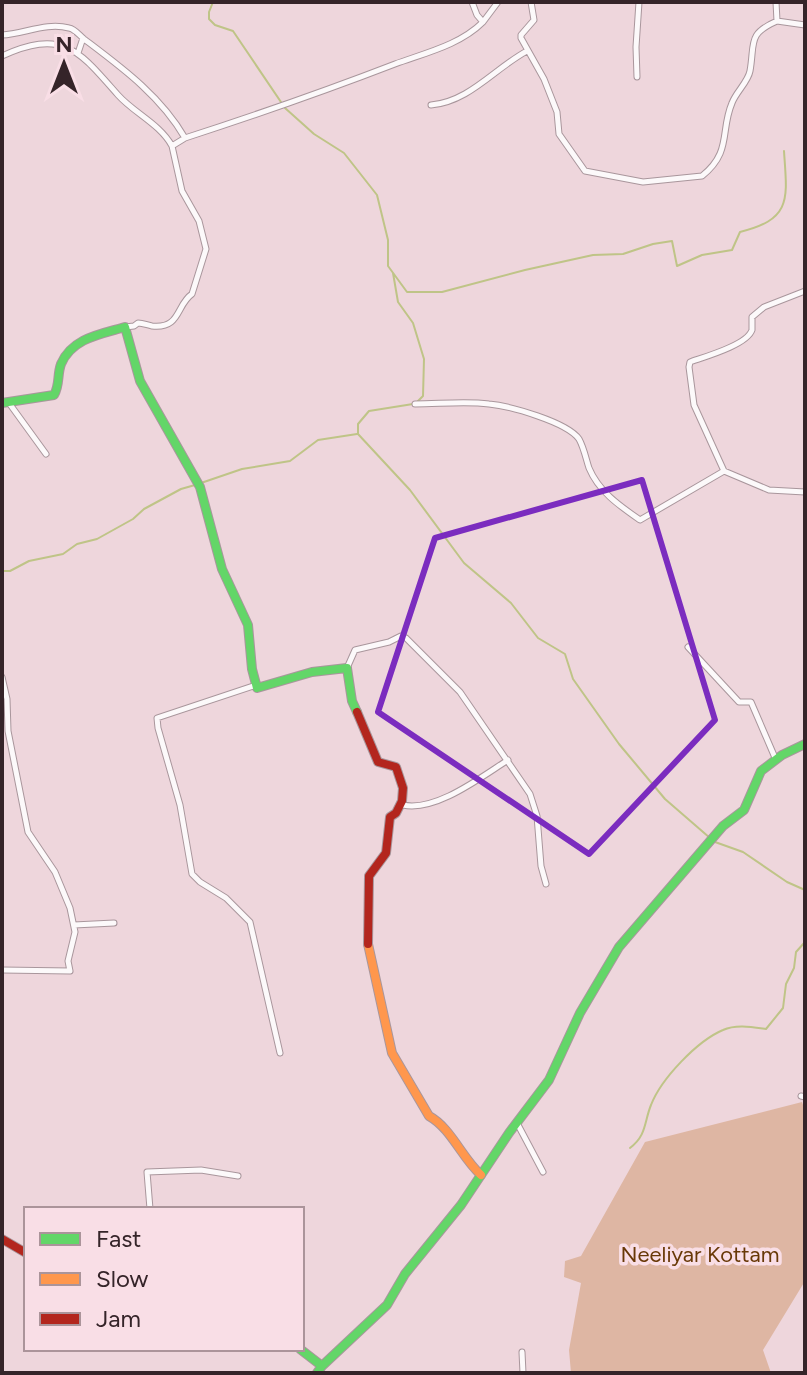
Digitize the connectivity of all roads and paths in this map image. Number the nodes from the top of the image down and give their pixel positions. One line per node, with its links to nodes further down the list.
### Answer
1 (472, 2): 7 (street)
2 (498, 2): 7 (street)
3 (531, 2): 11 (street)
4 (639, 2): 14 (street)
5 (776, 2): 6 (street)
6 (777, 21): 8 (street); 11 (street)
7 (483, 22): 16 (street)
8 (805, 25)
9 (2, 35): 10 (street)
10 (83, 38): 12 (street); 16 (street)
11 (527, 51): 15 (street)
12 (78, 53): 13 (street); 17 (street)
13 (2, 56)
14 (637, 77)
15 (431, 105)
16 (185, 138): 17 (street)
17 (172, 146): 19 (street)
18 (805, 291): 23 (street)
19 (125, 327): 20 (street); 28 (street)
20 (5, 403): 22 (street)
21 (415, 404): 23 (street)
22 (46, 454)
23 (724, 471): 24 (street)
24 (805, 492)
25 (688, 647): 31 (street)
26 (347, 668): 28 (street); 30 (street); 32 (street)
27 (2, 677): 35 (street)
28 (256, 685): 37 (street)
29 (805, 744): 31 (street)
30 (508, 760): 32 (street); 33 (street)
31 (776, 760): 38 (street)
32 (403, 805): 41 (street)
33 (546, 884)
34 (114, 923): 35 (street)
35 (74, 925): 36 (street)
36 (2, 970)
37 (280, 1053)
38 (517, 1123): 39 (street); 41 (street)
39 (543, 1172)
40 (238, 1176): 42 (street)
41 (478, 1179): 47 (street)
42 (150, 1207)
43 (2, 1239): 44 (street)
44 (24, 1252)
45 (302, 1351): 47 (street)
46 (522, 1352): 48 (street)
47 (320, 1369)
48 (523, 1373)

